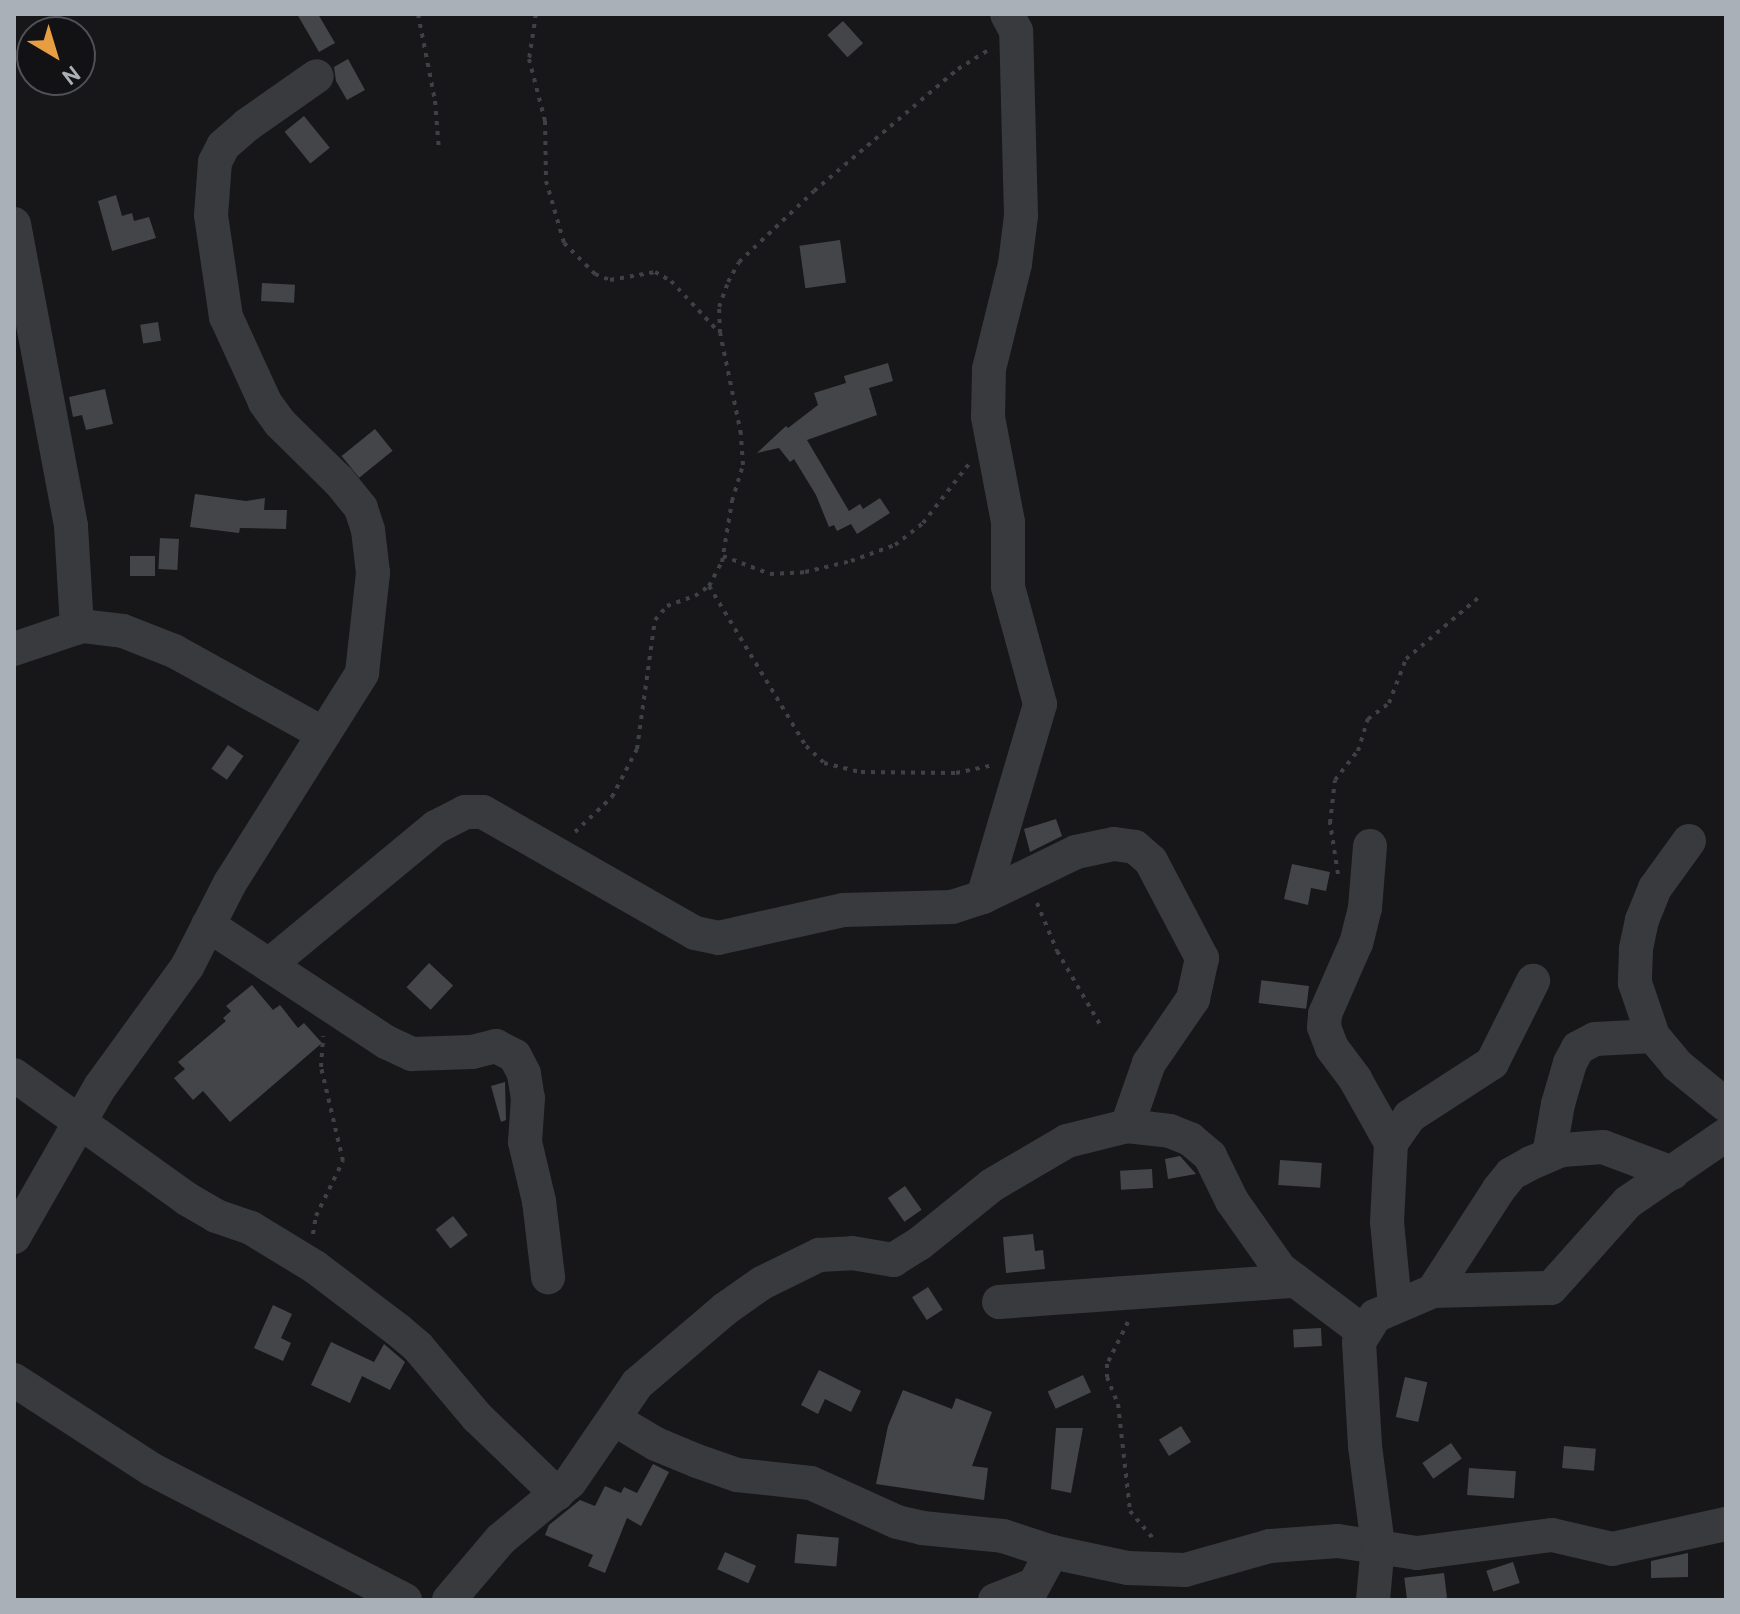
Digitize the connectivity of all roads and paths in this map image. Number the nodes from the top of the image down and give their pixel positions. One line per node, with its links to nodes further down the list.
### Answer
1 (418, 14): 5 (path)
2 (536, 14): 7 (path)
3 (1012, 23): 7 (path); 8 (street)
4 (317, 76): 14 (street)
5 (439, 151)
6 (14, 224): 12 (street)
7 (720, 333): 9 (path)
8 (990, 437): 9 (path); 15 (street)
9 (723, 556): 10 (path)
10 (709, 586): 15 (path); 18 (path)
11 (1478, 598): 20 (path)
12 (77, 628): 13 (street); 14 (street)
13 (14, 649)
14 (324, 734): 22 (street)
15 (1026, 751): 21 (street)
16 (1689, 841): 27 (street)
17 (1370, 846): 33 (street)
18 (553, 853): 21 (street); 23 (street)
19 (1026, 874): 21 (street); 26 (path); 31 (street)
20 (1341, 888)
21 (983, 897)
22 (208, 925): 23 (street); 30 (street)
23 (269, 965): 25 (street)
24 (1533, 981): 33 (street)
25 (324, 1001): 37 (path); 38 (street)
26 (1102, 1028)
27 (1653, 1036): 29 (street); 34 (street)
28 (14, 1075): 30 (street)
29 (1726, 1105)
30 (78, 1123): 36 (street); 37 (street)
31 (1127, 1126): 39 (street); 46 (street)
32 (1726, 1135): 35 (street)
33 (1391, 1143): 43 (street)
34 (1549, 1155): 35 (street); 40 (street)
35 (1672, 1173): 40 (street)
36 (14, 1237)
37 (315, 1267): 47 (street)
38 (548, 1277)
39 (1295, 1281): 41 (street); 44 (street)
40 (1433, 1291): 43 (street)
41 (1147, 1292): 42 (street); 51 (path)
42 (999, 1302)
43 (1395, 1305): 44 (street)
44 (1364, 1332): 49 (street)
45 (16, 1386): 53 (street)
46 (614, 1419): 47 (street); 50 (street)
47 (557, 1494): 54 (street)
48 (1726, 1524): 49 (street)
49 (1378, 1545): 51 (street); 56 (street)
50 (1052, 1552): 51 (street); 52 (street)
51 (1185, 1570)
52 (1030, 1592): 55 (street)
53 (405, 1600)
54 (449, 1600)
55 (995, 1600)
56 (1373, 1600)

